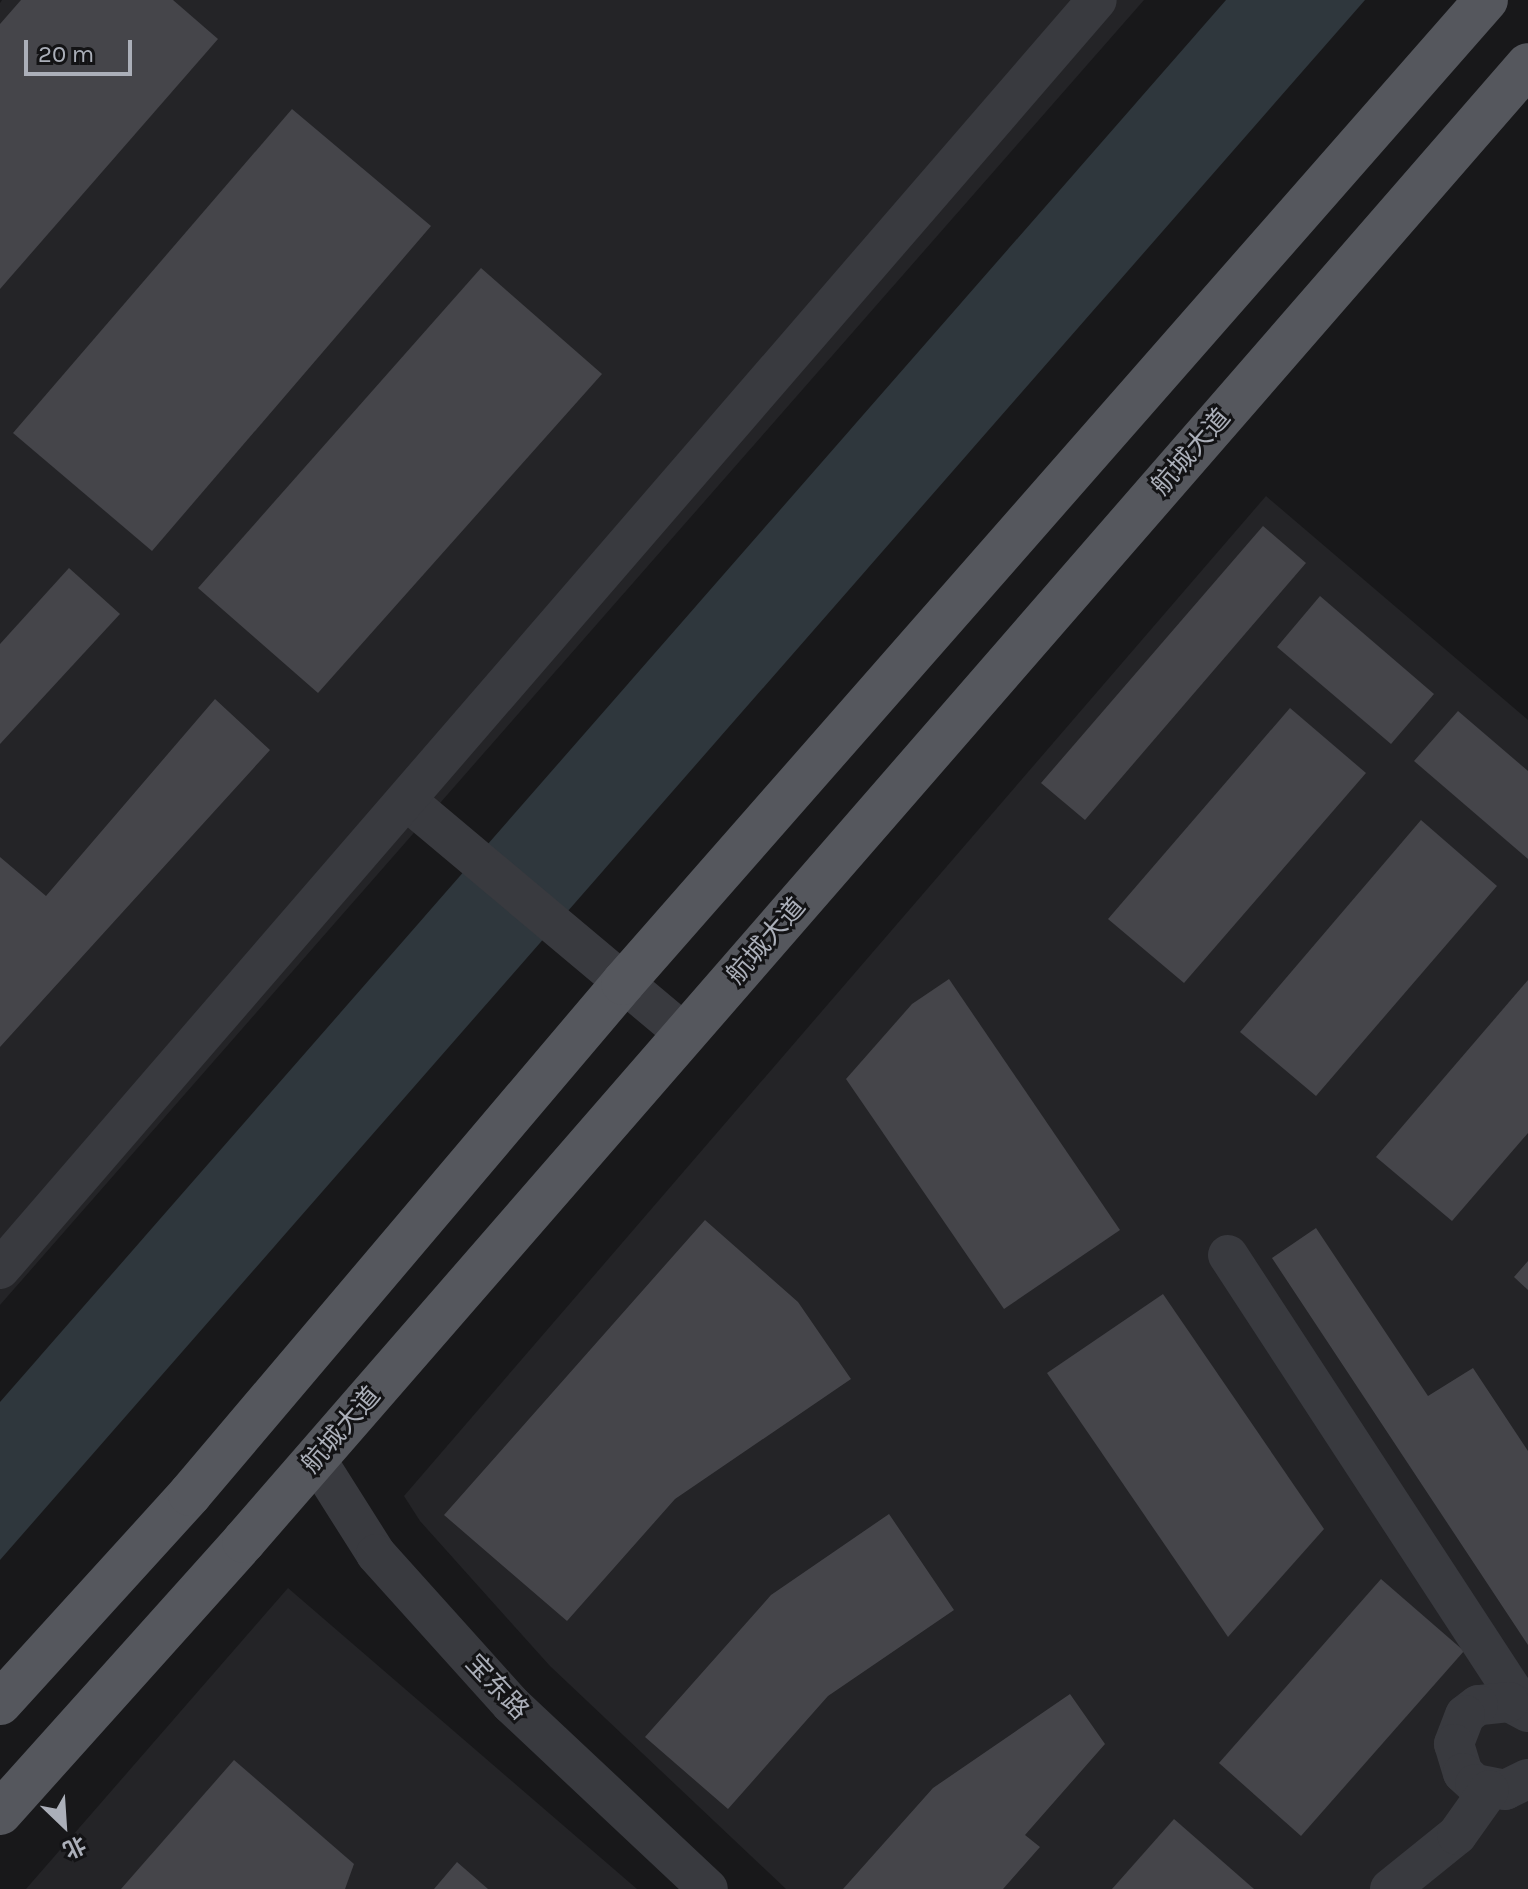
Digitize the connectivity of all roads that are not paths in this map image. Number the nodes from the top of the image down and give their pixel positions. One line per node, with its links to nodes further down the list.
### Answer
1 (1097, 0): 4 (street)
2 (1486, 0): 5 (main road)
3 (1528, 65): 6 (main road, 航城大道)
4 (413, 805): 5 (street); 8 (street)
5 (623, 983): 6 (street); 10 (main road)
6 (685, 1034): 9 (main road, 航城大道)
7 (1228, 1255): 11 (street)
8 (0, 1269)
9 (316, 1459): 14 (main road, 航城大道); 15 (street, 宝东路)
10 (0, 1703)
11 (1526, 1710): 13 (street)
12 (1528, 1779): 13 (street)
13 (1489, 1790): 16 (street)
14 (0, 1813)
15 (708, 1889)
16 (1390, 1889)

